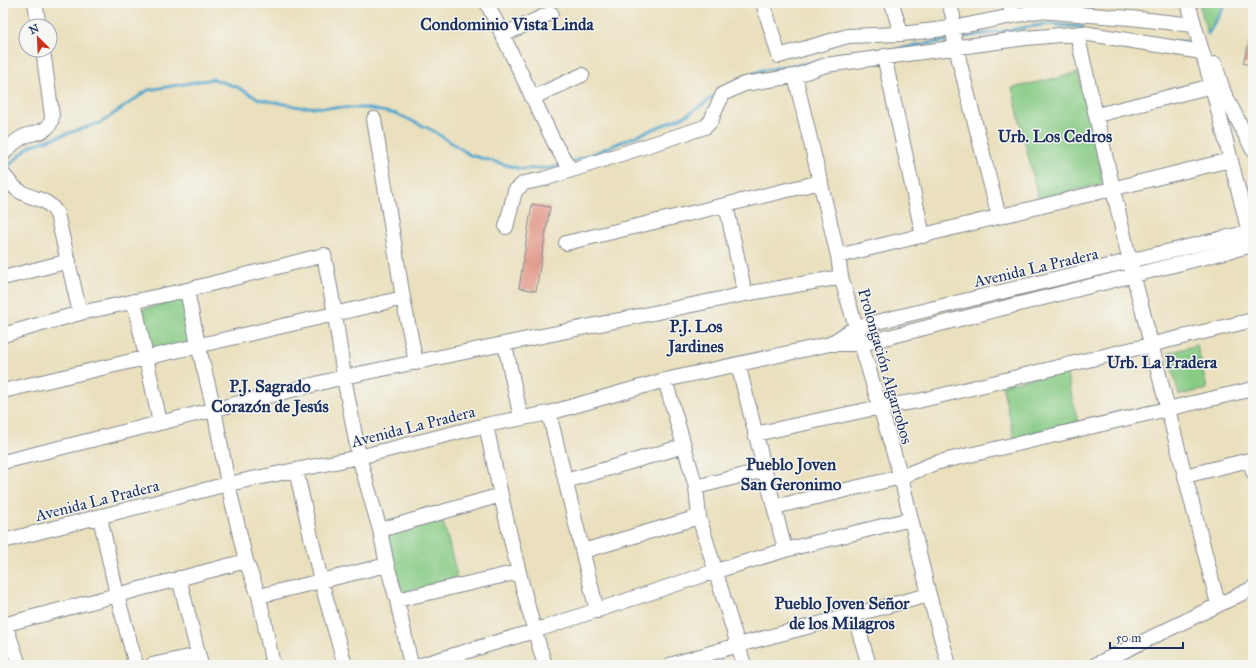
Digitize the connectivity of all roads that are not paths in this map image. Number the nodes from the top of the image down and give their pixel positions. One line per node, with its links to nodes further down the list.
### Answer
1 (35, 3): 11 (street)
2 (487, 3): 15 (street)
3 (892, 3): 13 (street)
4 (949, 3): 16 (street)
5 (1188, 3): 12 (street)
6 (1196, 3): 26 (street)
7 (766, 4): 13 (street)
8 (1072, 8): 9 (street); 12 (street)
9 (1011, 9): 16 (street)
10 (551, 13): 15 (street)
11 (38, 18)
12 (1194, 25): 17 (street)
13 (901, 34): 16 (street)
14 (1077, 34): 16 (street); 17 (street); 24 (street)
15 (503, 35): 23 (street)
16 (954, 37): 18 (street); 34 (street)
17 (1202, 52): 22 (street)
18 (884, 56): 21 (street); 36 (street)
19 (44, 58): 27 (street)
20 (582, 75): 23 (street)
21 (795, 76): 29 (street); 31 (street, Prolongación Algarrobos)
22 (1212, 86): 24 (street); 28 (street)
23 (532, 98): 29 (street)
24 (1097, 116): 32 (street)
25 (374, 119): 47 (street)
26 (1253, 150)
27 (3, 154)
28 (1230, 160): 32 (street); 37 (street)
29 (568, 166): 35 (street)
30 (3, 174): 40 (street)
31 (820, 182): 33 (street); 39 (street, Prolongación Algarrobos)
32 (1112, 189): 34 (street); 41 (street)
33 (726, 205): 38 (street); 46 (street)
34 (999, 217): 36 (street)
35 (506, 227)
36 (923, 236): 39 (street)
37 (1252, 239): 41 (street, Avenida La Pradera); 42 (street, Avenida La Pradera)
38 (566, 243)
39 (838, 256): 43 (street, Prolongación Algarrobos)
40 (69, 261): 44 (street); 49 (street)
41 (1130, 262): 42 (street); 52 (street, Avenida La Pradera)
42 (1133, 276): 55 (street, Avenida La Pradera); 58 (street)
43 (841, 277): 46 (street); 52 (street, Prolongación Algarrobos)
44 (3, 278)
45 (187, 290): 48 (street); 50 (street); 56 (street)
46 (745, 294): 57 (street)
47 (403, 298): 50 (street); 60 (street)
48 (134, 301): 49 (street); 59 (street)
49 (80, 314): 53 (street)
50 (335, 314): 56 (street); 62 (street)
51 (1253, 320): 58 (street)
52 (856, 327): 54 (street, Avenida La Pradera); 55 (street, Prolongación Algarrobos)
53 (3, 335)
54 (830, 344): 55 (street, Avenida La Pradera); 61 (street, Avenida La Pradera)
55 (861, 344): 66 (street, Prolongación Algarrobos)
56 (198, 345): 59 (street); 67 (street)
57 (505, 345): 60 (street); 70 (street)
58 (1151, 345): 66 (street); 68 (street)
59 (146, 358): 65 (street); 71 (street)
60 (416, 362): 62 (street)
61 (738, 364): 63 (street, Avenida La Pradera); 73 (street)
62 (344, 377): 67 (street); 75 (street)
63 (665, 380): 69 (street, Avenida La Pradera); 74 (street)
64 (1253, 389): 68 (street)
65 (3, 391)
66 (880, 407): 73 (street); 81 (street, Prolongación Algarrobos)
67 (214, 409): 71 (street); 83 (street)
68 (1168, 410): 80 (street); 81 (street)
69 (549, 413): 70 (street, Avenida La Pradera); 82 (street)
70 (521, 418): 72 (street, Avenida La Pradera)
71 (160, 423): 76 (street)
72 (486, 425): 75 (street, Avenida La Pradera); 85 (street)
73 (755, 434): 79 (street)
74 (684, 446): 82 (street); 84 (street)
75 (359, 457): 78 (street, Avenida La Pradera); 90 (street)
76 (3, 462)
77 (1252, 464): 80 (street)
78 (296, 470): 83 (street, Avenida La Pradera); 99 (street)
79 (764, 470): 84 (street); 86 (street)
80 (1185, 476): 105 (street)
81 (901, 477): 86 (street); 89 (street, Prolongación Algarrobos)
82 (566, 481): 93 (street)
83 (228, 484): 87 (street, Avenida La Pradera); 94 (street)
84 (696, 488): 88 (street)
85 (501, 495): 90 (street); 97 (street)
86 (774, 507): 92 (street)
87 (100, 517): 91 (street, Avenida La Pradera); 101 (street)
88 (700, 517): 93 (street); 96 (street)
89 (911, 519): 92 (street); 102 (street, Prolongación Algarrobos)
90 (380, 530): 95 (street)
91 (3, 541)
92 (785, 550): 96 (street)
93 (583, 551): 106 (street)
94 (246, 561): 98 (street); 103 (street)
95 (387, 565): 99 (street); 104 (street)
96 (716, 571): 106 (street); 110 (street)
97 (518, 572): 104 (street); 109 (street)
98 (179, 578): 101 (street); 111 (street)
99 (321, 581): 103 (street); 116 (street)
100 (1253, 588): 105 (street)
101 (117, 595): 108 (street); 113 (street)
102 (929, 595): 107 (street); 123 (street, Prolongación Algarrobos)
103 (258, 596): 115 (street)
104 (397, 600): 117 (street)
105 (1218, 604): 124 (street)
106 (597, 611): 109 (street)
107 (854, 615): 110 (street); 122 (street)
108 (4, 625): 112 (street)
109 (534, 631): 118 (street); 119 (street)
110 (738, 645): 120 (street); 121 (street)
111 (200, 660): 114 (street)
112 (15, 665)
113 (136, 665)
114 (152, 665)
115 (273, 665)
116 (344, 665)
117 (411, 665)
118 (421, 665)
119 (545, 665)
120 (670, 665)
121 (744, 665)
122 (869, 665)
123 (949, 665)
124 (1095, 665)

